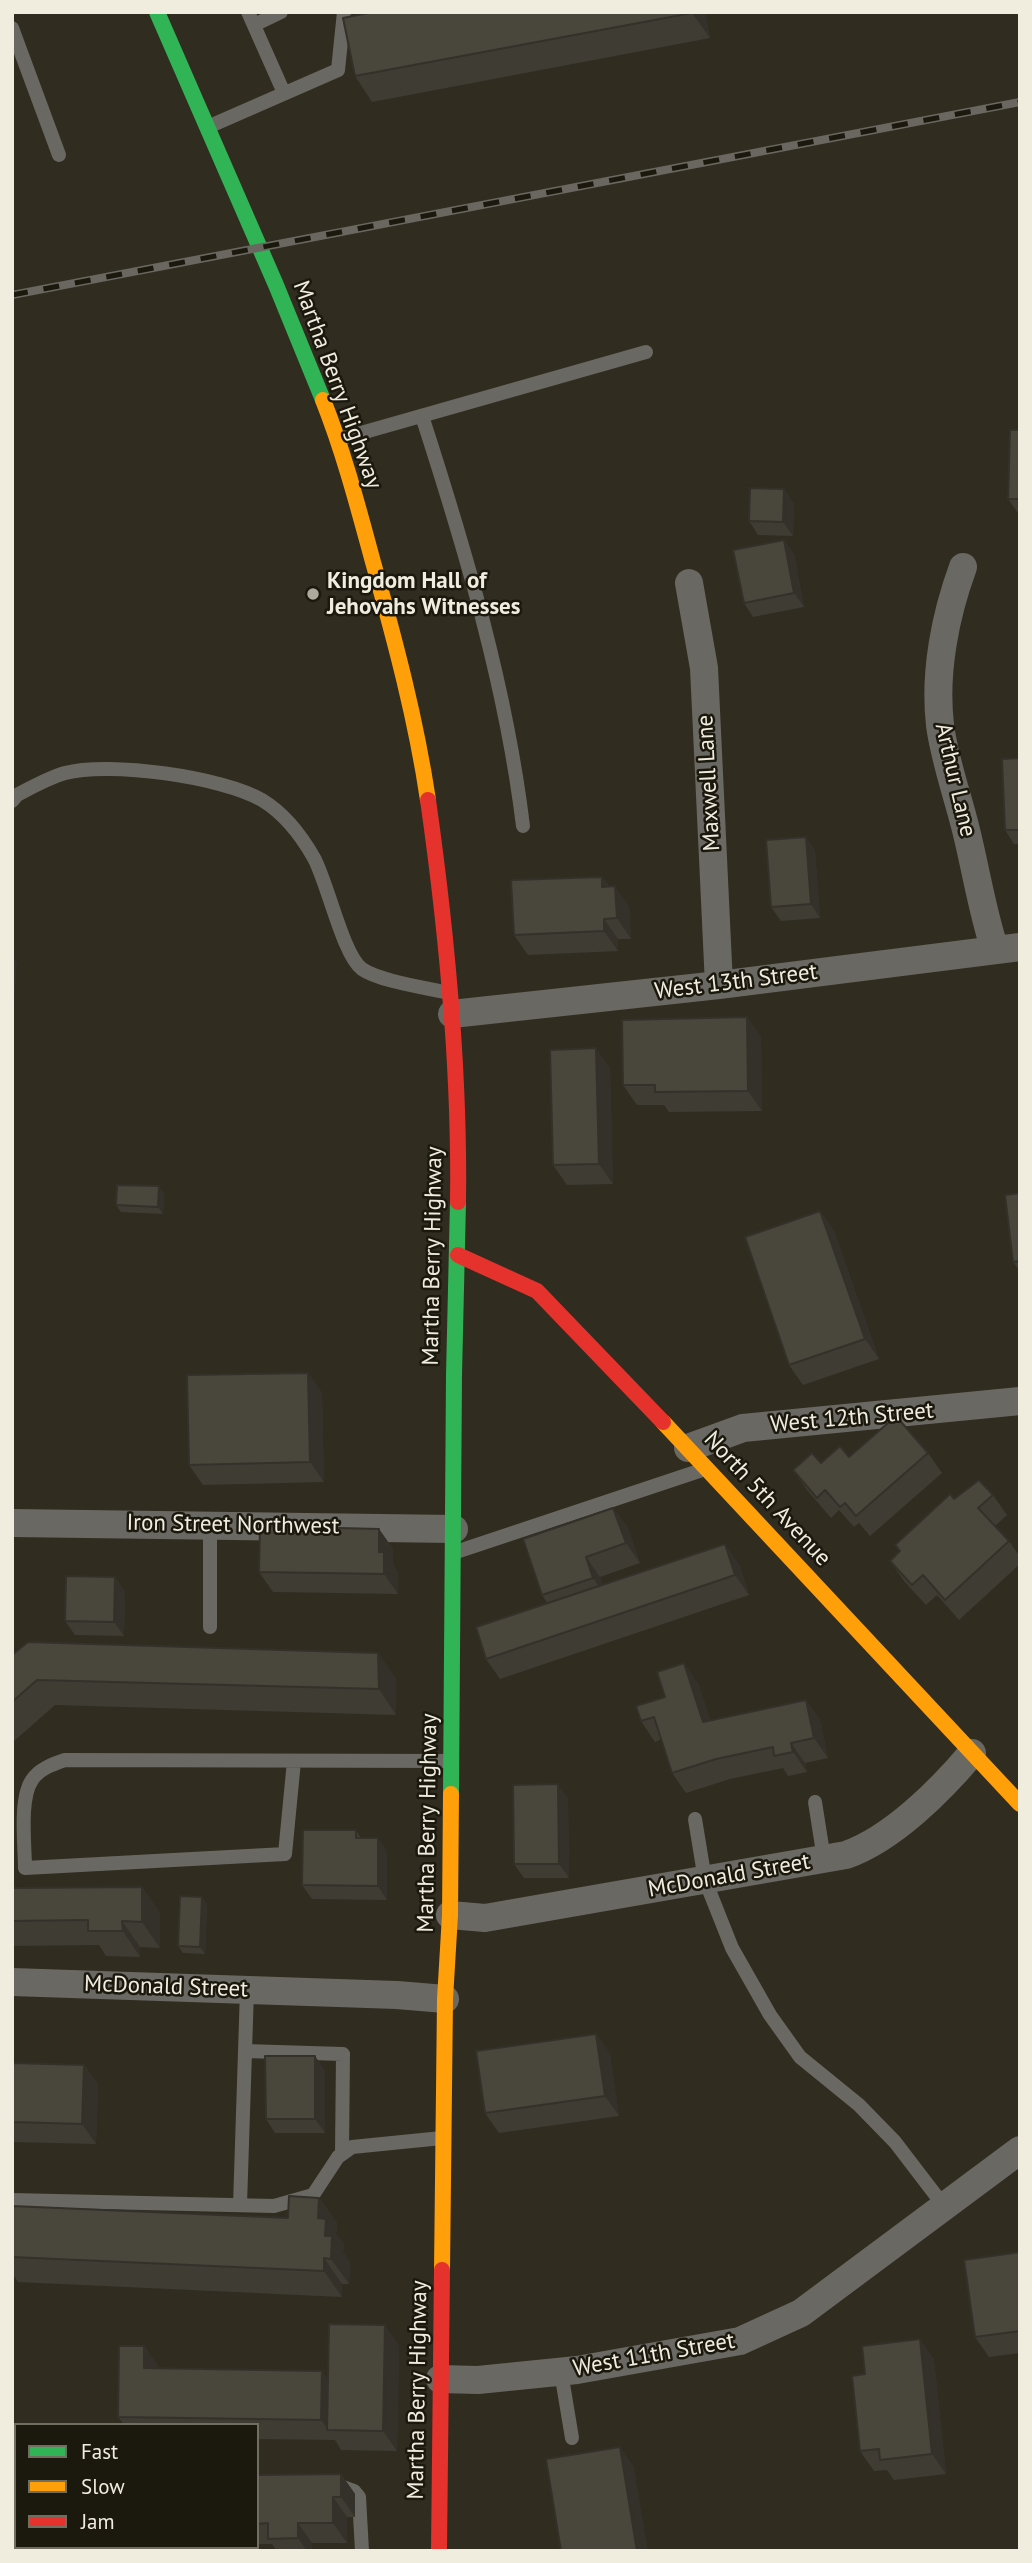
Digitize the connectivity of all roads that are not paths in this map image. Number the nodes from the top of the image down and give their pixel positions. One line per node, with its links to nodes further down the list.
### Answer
1 (157, 12): 7 (main road, Martha Berry Highway)
2 (281, 12): 4 (lane)
3 (344, 12): 6 (lane)
4 (251, 19): 6 (lane)
5 (12, 28): 8 (lane)
6 (284, 93): 7 (lane)
7 (207, 127): 11 (main road, Martha Berry Highway)
8 (59, 155)
9 (646, 352): 10 (lane)
10 (422, 416): 11 (lane); 15 (lane)
11 (339, 440): 18 (main road, Martha Berry Highway)
12 (963, 567): 16 (street, Arthur Lane)
13 (689, 583): 17 (street, Maxwell Lane)
14 (12, 801): 18 (lane)
15 (523, 826)
16 (1007, 949): 17 (street, West 13th Street)
17 (719, 985): 18 (street, West 13th Street)
18 (451, 1003): 19 (main road, Martha Berry Highway)
19 (458, 1255): 21 (main road, North 5th Avenue); 25 (main road, Martha Berry Highway)
20 (1020, 1401): 21 (street, West 12th Street)
21 (688, 1448): 22 (main road, North 5th Avenue)
22 (707, 1468): 25 (lane); 27 (main road, North 5th Avenue)
23 (12, 1523): 24 (street, Iron Street Northwest)
24 (210, 1525): 25 (street, Iron Street Northwest); 26 (lane)
25 (454, 1541): 29 (main road, Martha Berry Highway)
26 (209, 1627)
27 (972, 1753): 31 (main road, North 5th Avenue); 33 (street, McDonald Street)
28 (294, 1761): 28 (lane); 29 (lane)
29 (452, 1761): 35 (main road, Martha Berry Highway)
30 (815, 1802): 33 (lane)
31 (1020, 1804)
32 (695, 1819): 34 (lane)
33 (824, 1860): 34 (street, McDonald Street)
34 (705, 1880): 35 (street, McDonald Street); 45 (lane)
35 (450, 1915): 38 (main road, Martha Berry Highway)
36 (12, 1982): 37 (street, McDonald Street)
37 (247, 1990): 38 (street, McDonald Street); 39 (lane)
38 (445, 1999): 40 (main road, Martha Berry Highway)
39 (245, 2051): 42 (lane); 44 (lane)
40 (443, 2138): 42 (lane); 47 (main road, Martha Berry Highway)
41 (1020, 2150): 45 (street, West 11th Street)
42 (342, 2153): 44 (lane)
43 (12, 2200): 44 (lane)
44 (240, 2205)
45 (944, 2206): 46 (street, West 11th Street)
46 (561, 2372): 47 (street, West 11th Street); 48 (lane)
47 (440, 2379): 51 (main road, Martha Berry Highway)
48 (572, 2438)
49 (322, 2484): 50 (lane)
50 (362, 2551)
51 (439, 2551)

